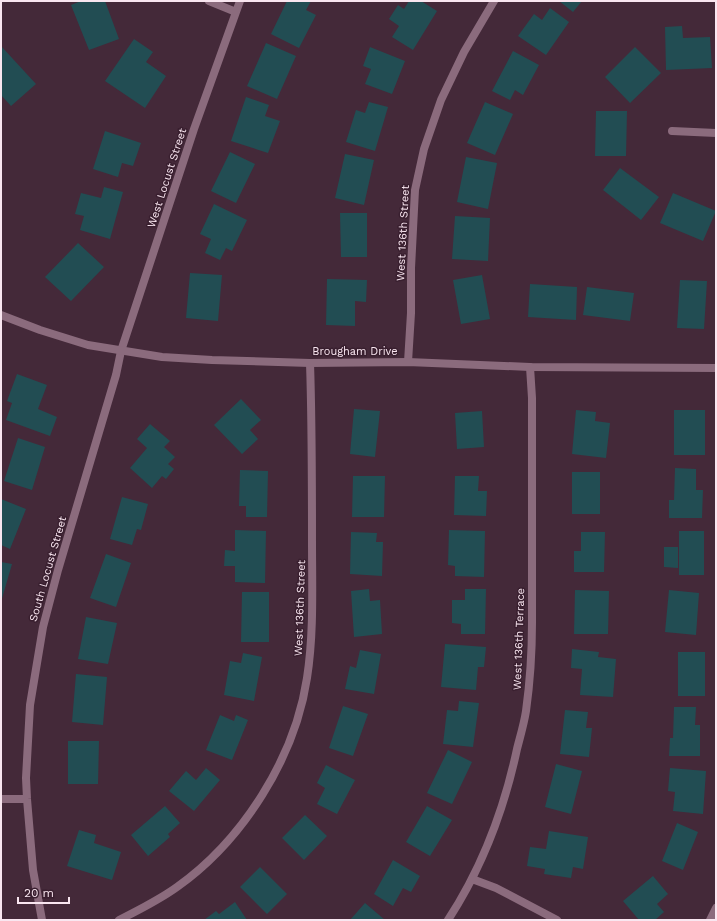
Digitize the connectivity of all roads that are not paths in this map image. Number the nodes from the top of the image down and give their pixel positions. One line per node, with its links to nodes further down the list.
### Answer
1 (209, 1): 4 (street)
2 (240, 1): 4 (street, West Locust Street)
3 (494, 1): 10 (street, West 136th Street)
4 (236, 12): 8 (street, West Locust Street)
5 (672, 131): 6 (street)
6 (716, 133)
7 (1, 316): 8 (street, Brougham Drive)
8 (121, 351): 9 (street, Brougham Drive); 14 (street, South Locust Street)
9 (310, 362): 10 (street, Brougham Drive); 18 (street, West 136th Street)
10 (408, 362): 11 (street, Brougham Drive)
11 (530, 367): 12 (street, Brougham Drive); 15 (street, West 136th Terrace)
12 (716, 368)
13 (1, 799): 14 (street)
14 (26, 800): 17 (street, South Locust Street)
15 (472, 879): 19 (street, West 136th Terrace); 20 (street)
16 (716, 908): 21 (street)
17 (42, 920)
18 (119, 920)
19 (448, 920)
20 (557, 920)
21 (710, 920)

